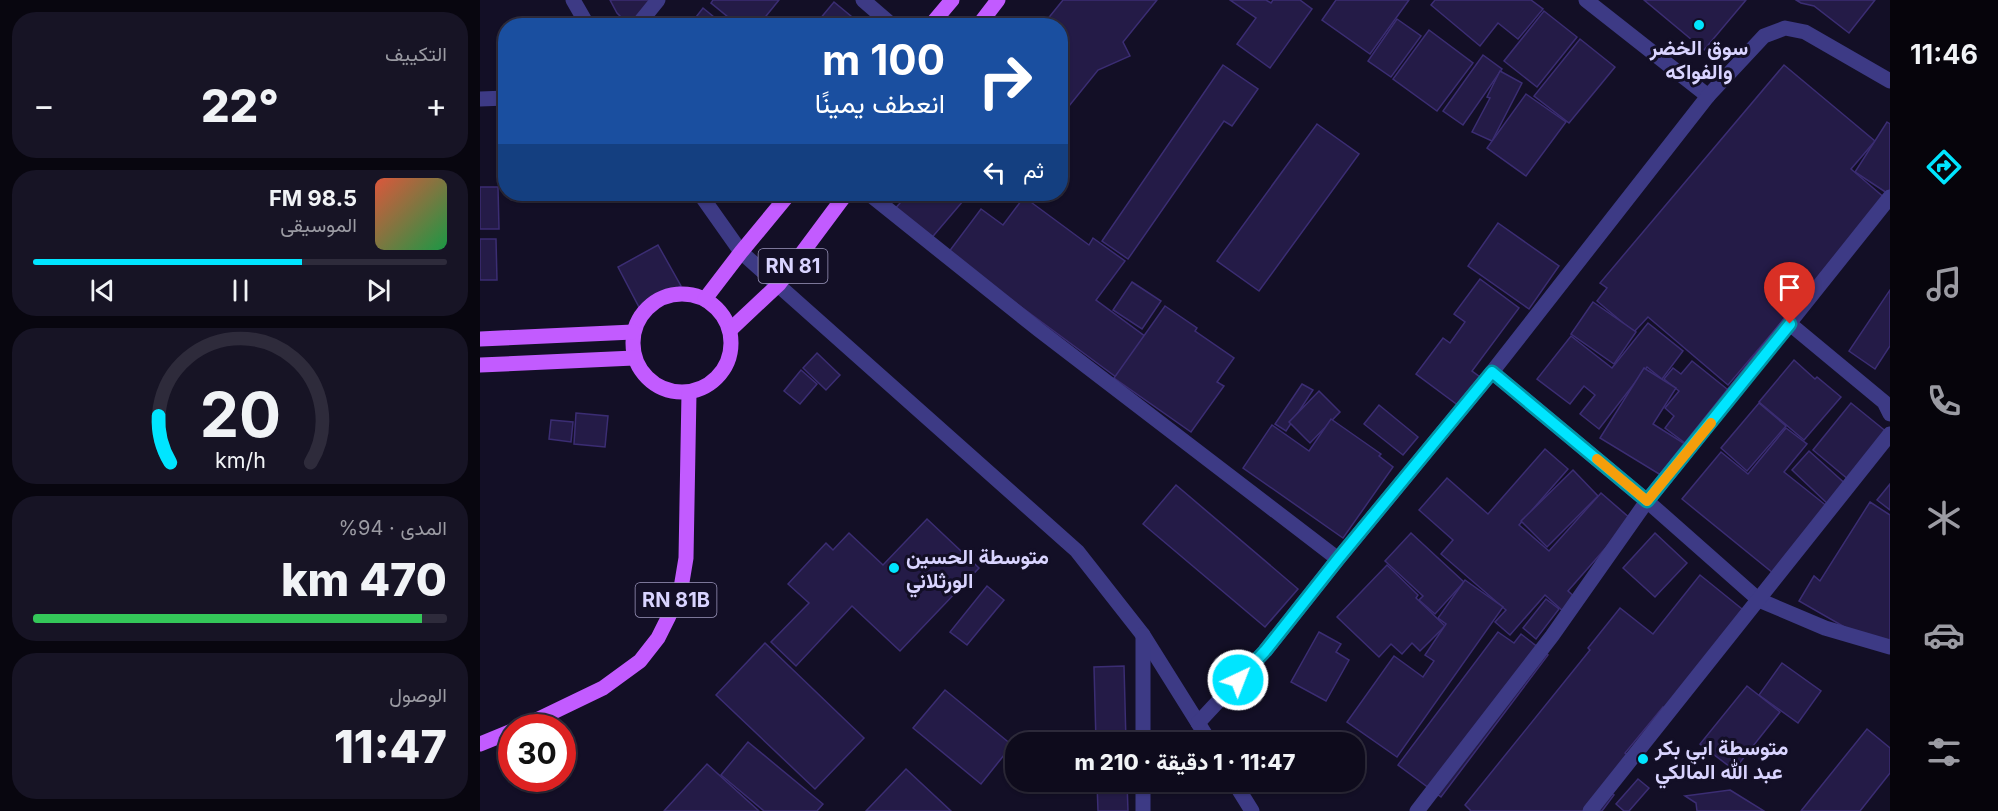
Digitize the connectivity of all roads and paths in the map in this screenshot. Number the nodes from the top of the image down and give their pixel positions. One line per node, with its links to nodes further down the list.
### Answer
1 (573, 0): 7 (street)
2 (658, 0): 8 (street)
3 (863, 0): 9 (street)
4 (952, 0): 10 (main road)
5 (998, 0): 11 (main road)
6 (1586, 0): 13 (street)
7 (583, 18)
8 (643, 18)
9 (884, 18)
10 (937, 18)
11 (984, 18)
12 (1890, 81): 13 (street)
13 (1708, 96): 30 (street)
14 (498, 98): 15 (street)
15 (480, 99)
16 (1890, 197): 24 (street)
17 (705, 201): 21 (street)
18 (783, 201): 21 (main road)
19 (841, 201): 22 (main road, RN 81)
20 (878, 201): 35 (street)
21 (741, 252): 22 (street); 23 (main road)
22 (779, 284): 25 (main road, RN 81); 37 (street)
23 (705, 299): 25 (main road); 26 (main road)
24 (1790, 324): 32 (street); 34 (street)
25 (730, 330): 31 (main road)
26 (633, 332): 27 (main road); 28 (main road)
27 (480, 339)
28 (634, 358): 29 (main road); 31 (main road)
29 (480, 365)
30 (1492, 372): 34 (street); 35 (street)
31 (689, 393): 39 (main road, RN 81B)
32 (1890, 414)
33 (1890, 434): 36 (street)
34 (1647, 501): 36 (street); 49 (street)
35 (1338, 559): 40 (street)
36 (1759, 600): 38 (street); 50 (street)
37 (1143, 635): 40 (street); 41 (street)
38 (1890, 647)
39 (549, 714)
40 (1198, 723): 42 (street)
41 (1143, 732)
42 (1204, 732)
43 (498, 737): 44 (main road)
44 (480, 744)
45 (1143, 792): 47 (street)
46 (1240, 792): 48 (street)
47 (1143, 811)
48 (1252, 811)
49 (1417, 811)
50 (1590, 811)

